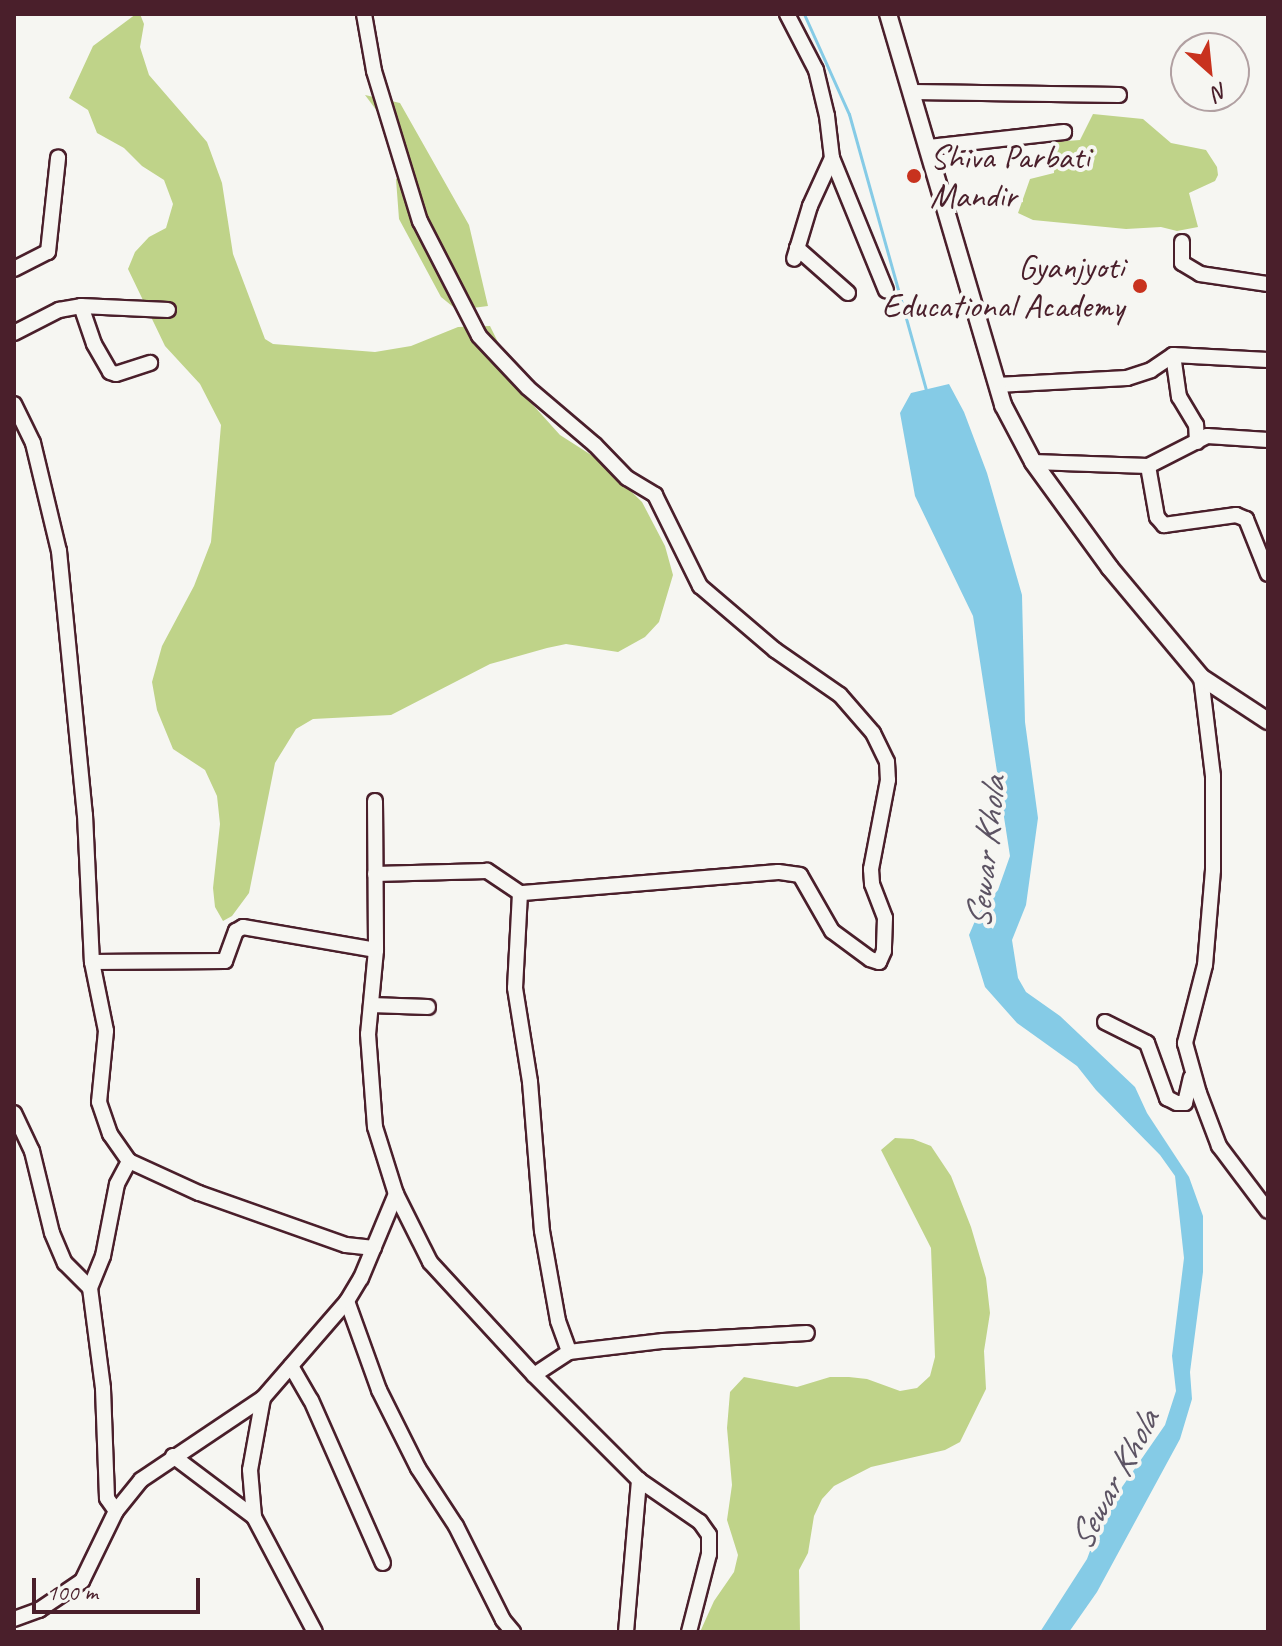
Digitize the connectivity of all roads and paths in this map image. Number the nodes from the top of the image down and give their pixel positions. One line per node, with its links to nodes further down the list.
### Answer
1 (364, 14): 32 (street)
2 (787, 14): 9 (street)
3 (888, 14): 4 (street)
4 (913, 92): 5 (street); 7 (street)
5 (1119, 95)
6 (1064, 132): 7 (street)
7 (929, 147): 21 (street)
8 (58, 158): 11 (street)
9 (832, 158): 13 (street); 14 (street)
10 (1182, 242): 12 (street)
11 (14, 269)
12 (1268, 284)
13 (886, 290)
14 (848, 293)
15 (81, 306): 16 (street); 17 (street); 20 (street)
16 (168, 310)
17 (14, 333)
18 (1173, 355): 19 (street); 21 (street); 24 (street)
19 (1268, 360)
20 (150, 363)
21 (997, 385): 25 (street)
22 (17, 417): 34 (street)
23 (1268, 440): 24 (street)
24 (1197, 442): 26 (street)
25 (1033, 462): 26 (street); 28 (street)
26 (1148, 466): 27 (street)
27 (1268, 574)
28 (1201, 677): 29 (street); 38 (street)
29 (1268, 721)
30 (375, 801): 31 (street)
31 (375, 874): 32 (street); 33 (street)
32 (520, 893): 47 (street)
33 (376, 950): 34 (street); 35 (street)
34 (92, 962): 40 (street)
35 (371, 1005): 36 (street); 41 (street)
36 (428, 1007)
37 (1105, 1022): 38 (street)
38 (1192, 1074): 42 (street)
39 (14, 1113): 44 (street)
40 (129, 1161): 43 (street); 44 (street)
41 (396, 1194): 43 (street); 49 (street)
42 (1268, 1211)
43 (374, 1248): 45 (street)
44 (90, 1288): 53 (street)
45 (347, 1301): 48 (street); 58 (street)
46 (807, 1333): 47 (street)
47 (569, 1352): 49 (street)
48 (291, 1366): 50 (street); 55 (street)
49 (534, 1375): 52 (street)
50 (263, 1398): 51 (street); 54 (street)
51 (173, 1456): 53 (street); 54 (street)
52 (639, 1480): 59 (street); 60 (street)
53 (116, 1511): 56 (street)
54 (254, 1517): 57 (street)
55 (383, 1563)
56 (14, 1619)
57 (315, 1632)
58 (513, 1632)
59 (626, 1632)
60 (689, 1632)

